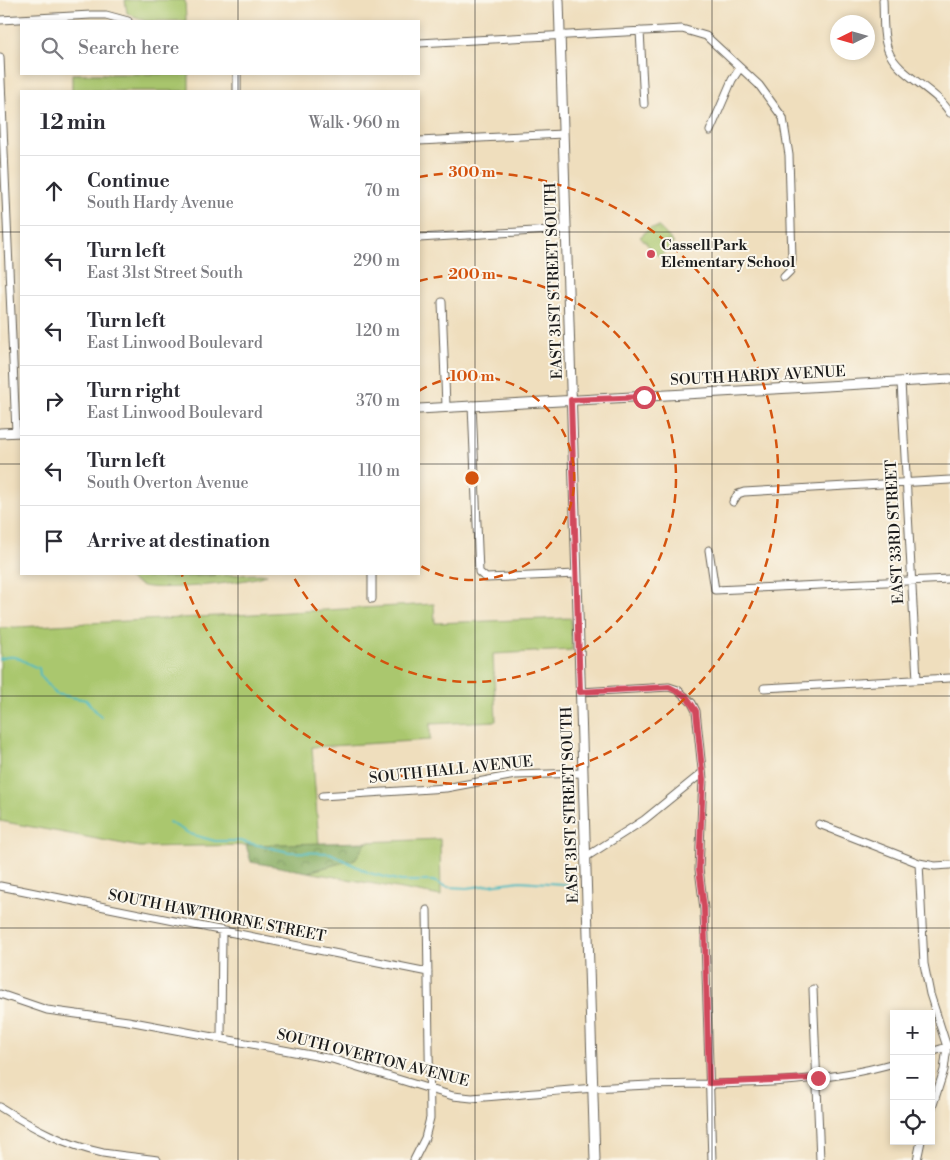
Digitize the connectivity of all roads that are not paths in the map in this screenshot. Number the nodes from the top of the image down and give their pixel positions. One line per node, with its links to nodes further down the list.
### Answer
1 (559, 0): 6 (street, EAST 31ST STREET SOUTH)
2 (883, 0): 13 (street)
3 (0, 20): 4 (street)
4 (124, 20)
5 (640, 31): 6 (street); 9 (street); 12 (street)
6 (560, 35): 7 (street); 15 (street, EAST 31ST STREET SOUTH)
7 (420, 43)
8 (0, 57): 27 (street)
9 (740, 68): 14 (street); 19 (street)
10 (237, 75): 11 (street)
11 (238, 90)
12 (644, 104)
13 (950, 113)
14 (710, 131)
15 (563, 134): 16 (street); 17 (street, EAST 31ST STREET SOUTH)
16 (420, 141)
17 (566, 230): 18 (street); 23 (street, EAST 31ST STREET SOUTH)
18 (420, 238)
19 (784, 278)
20 (442, 302): 25 (street)
21 (950, 379): 22 (street, SOUTH HARDY AVENUE)
22 (901, 382): 23 (street, SOUTH HARDY AVENUE); 30 (street, EAST 33RD STREET)
23 (571, 400): 24 (street, SOUTH HARDY AVENUE); 33 (street, EAST 31ST STREET SOUTH)
24 (472, 405): 25 (street, SOUTH HARDY AVENUE); 33 (street)
25 (446, 406): 26 (street, SOUTH HARDY AVENUE)
26 (420, 408)
27 (19, 432): 28 (street)
28 (0, 433)
29 (950, 480): 30 (street)
30 (906, 482): 31 (street); 36 (street, EAST 33RD STREET)
31 (732, 502)
32 (709, 550): 36 (street)
33 (577, 574): 41 (street, EAST 31ST STREET SOUTH)
34 (372, 575): 37 (street)
35 (950, 579): 36 (street)
36 (911, 580): 39 (street, EAST 33RD STREET)
37 (372, 599)
38 (950, 678): 39 (street)
39 (917, 680): 40 (street)
40 (764, 688)
41 (580, 692): 42 (street, EAST 31ST STREET SOUTH); 43 (street)
42 (583, 773): 44 (street, SOUTH HALL AVENUE); 46 (street, EAST 31ST STREET SOUTH)
43 (702, 773): 46 (street); 60 (street)
44 (322, 796)
45 (819, 824): 47 (street)
46 (586, 857): 62 (street, EAST 31ST STREET SOUTH)
47 (919, 863): 48 (street); 56 (street)
48 (950, 865)
49 (0, 886): 51 (street, SOUTH HAWTHORNE STREET)
50 (428, 910): 52 (street)
51 (222, 930): 52 (street, SOUTH HAWTHORNE STREET); 55 (street)
52 (428, 972): 61 (street)
53 (813, 989): 59 (street)
54 (0, 994): 55 (street, SOUTH OVERTON AVENUE)
55 (222, 1037): 61 (street, SOUTH OVERTON AVENUE)
56 (948, 1047): 57 (street); 63 (street)
57 (935, 1051)
58 (890, 1064): 59 (street, SOUTH OVERTON AVENUE)
59 (818, 1078): 60 (street, SOUTH OVERTON AVENUE); 71 (street)
60 (709, 1083): 62 (street, SOUTH OVERTON AVENUE); 70 (street)
61 (430, 1089): 62 (street, SOUTH OVERTON AVENUE); 68 (street)
62 (593, 1089): 69 (street, EAST 31ST STREET SOUTH)
63 (934, 1100)
64 (0, 1108): 66 (street)
65 (920, 1145): 72 (street)
66 (102, 1156): 67 (street)
67 (157, 1160)
68 (414, 1160)
69 (595, 1160)
70 (712, 1160)
71 (820, 1160)
72 (917, 1160)

